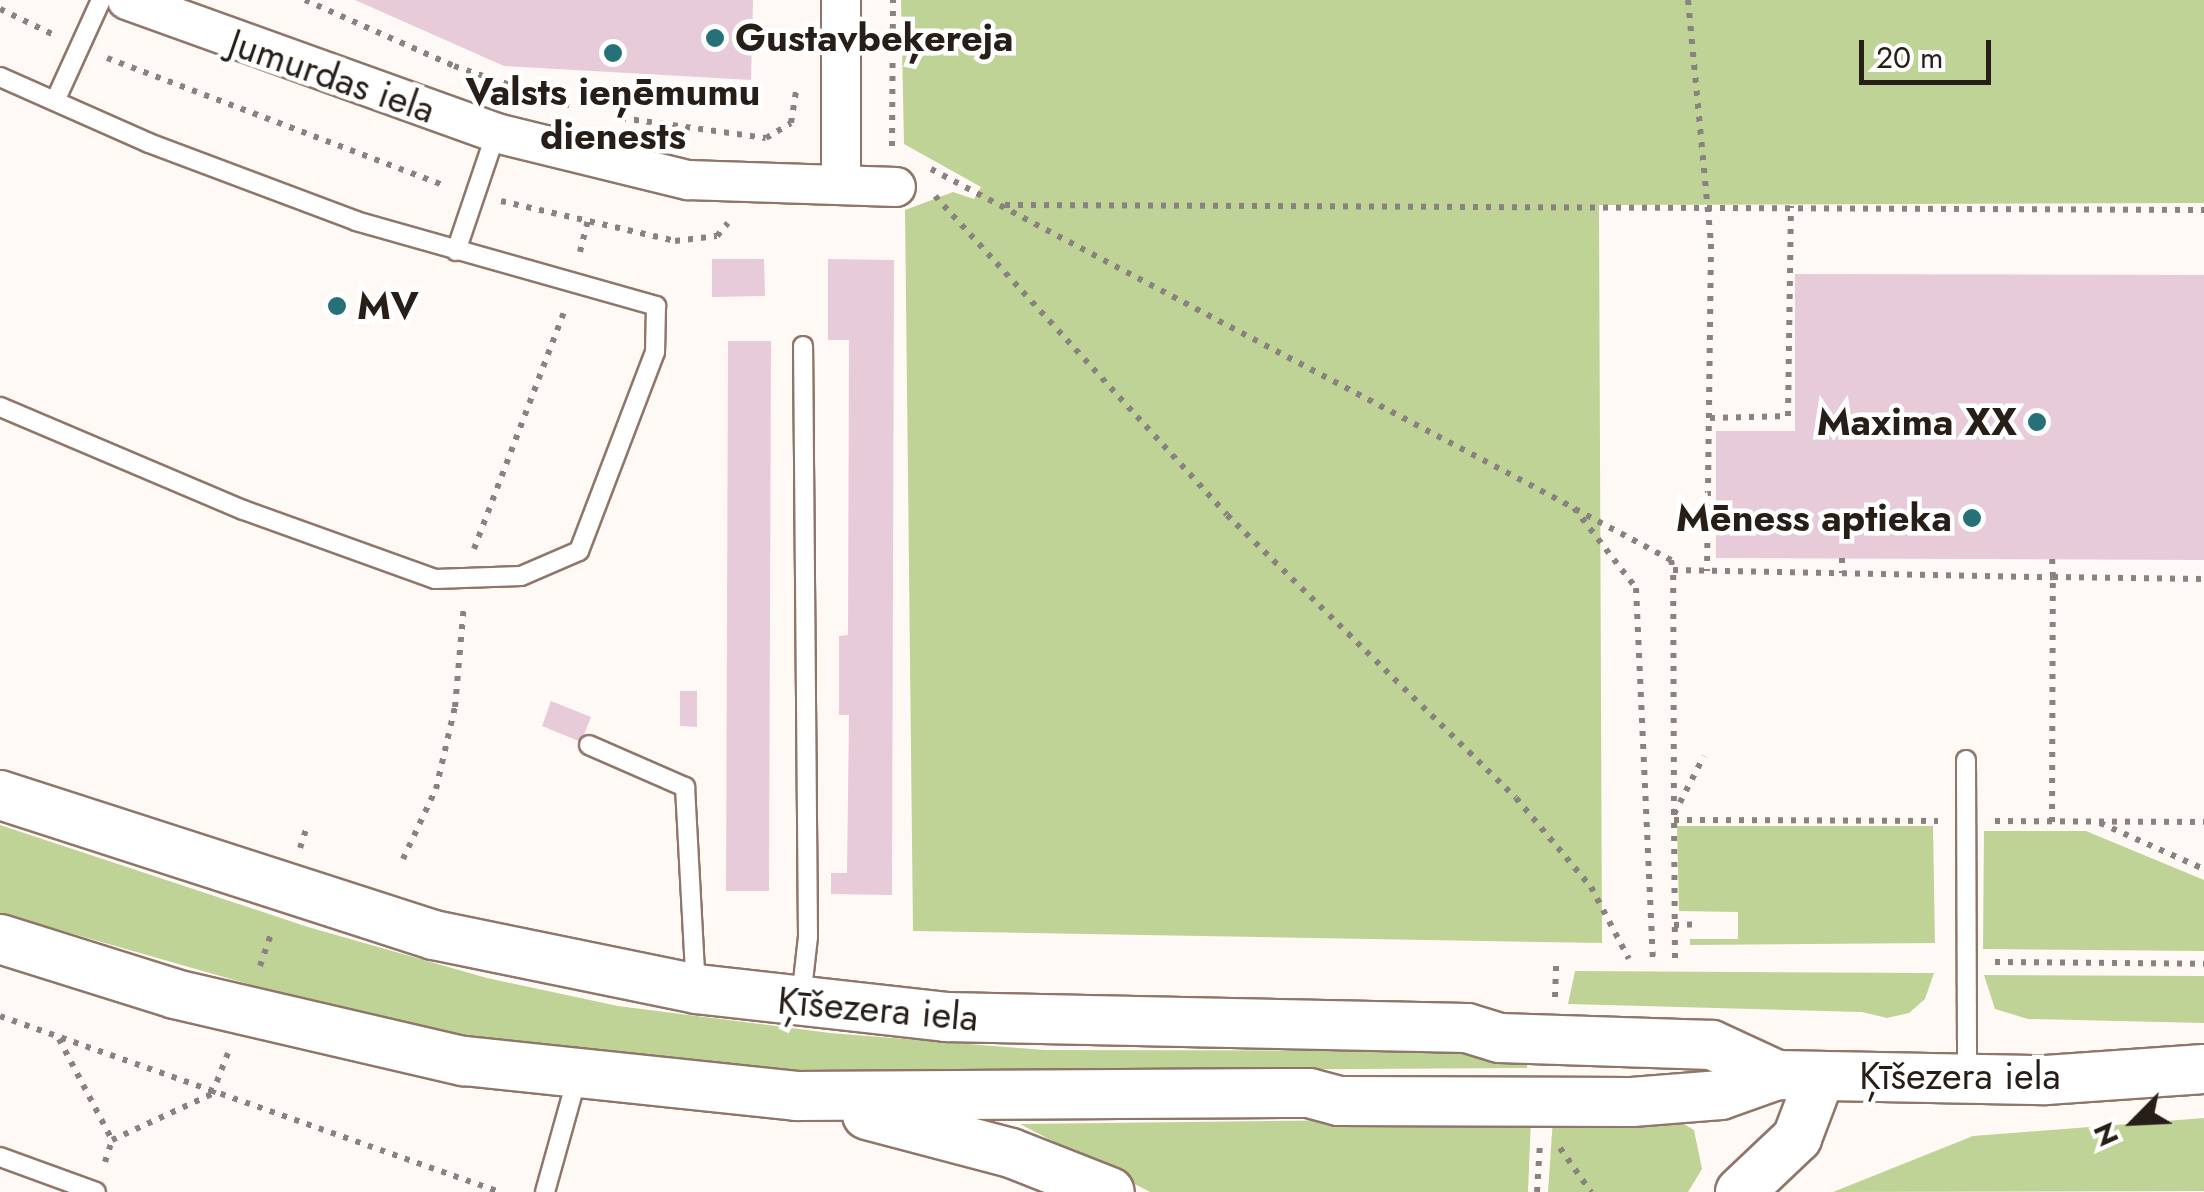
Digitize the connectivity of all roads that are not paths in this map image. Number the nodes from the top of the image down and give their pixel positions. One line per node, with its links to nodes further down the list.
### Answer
1 (101, 0): 5 (lane)
2 (127, 0): 6 (street, Jumurdas iela)
3 (842, 0): 8 (street)
4 (0, 77): 5 (lane)
5 (54, 101): 9 (lane)
6 (496, 133): 8 (street, Jumurdas iela); 9 (lane)
7 (908, 184): 8 (street, Jumurdas iela)
8 (840, 186)
9 (456, 251): 11 (lane)
10 (803, 346): 17 (lane)
11 (0, 407)
12 (590, 745): 16 (lane)
13 (1966, 760): 21 (lane)
14 (0, 795): 16 (street, Ķīšezera iela)
15 (0, 939): 19 (street, Ķīšezera iela)
16 (696, 990): 17 (street, Ķīšezera iela)
17 (800, 1004): 20 (street, Ķīšezera iela)
18 (2204, 1069): 21 (street, Ķīšezera iela)
19 (578, 1073): 22 (street, Ķīšezera iela); 25 (lane)
20 (1799, 1076): 21 (street, Ķīšezera iela); 22 (street, Ķīšezera iela); 27 (street)
21 (1967, 1080)
22 (796, 1096): 26 (street)
23 (0, 1158): 24 (lane)
24 (96, 1192)
25 (545, 1192)
26 (1110, 1192)
27 (1740, 1192)

